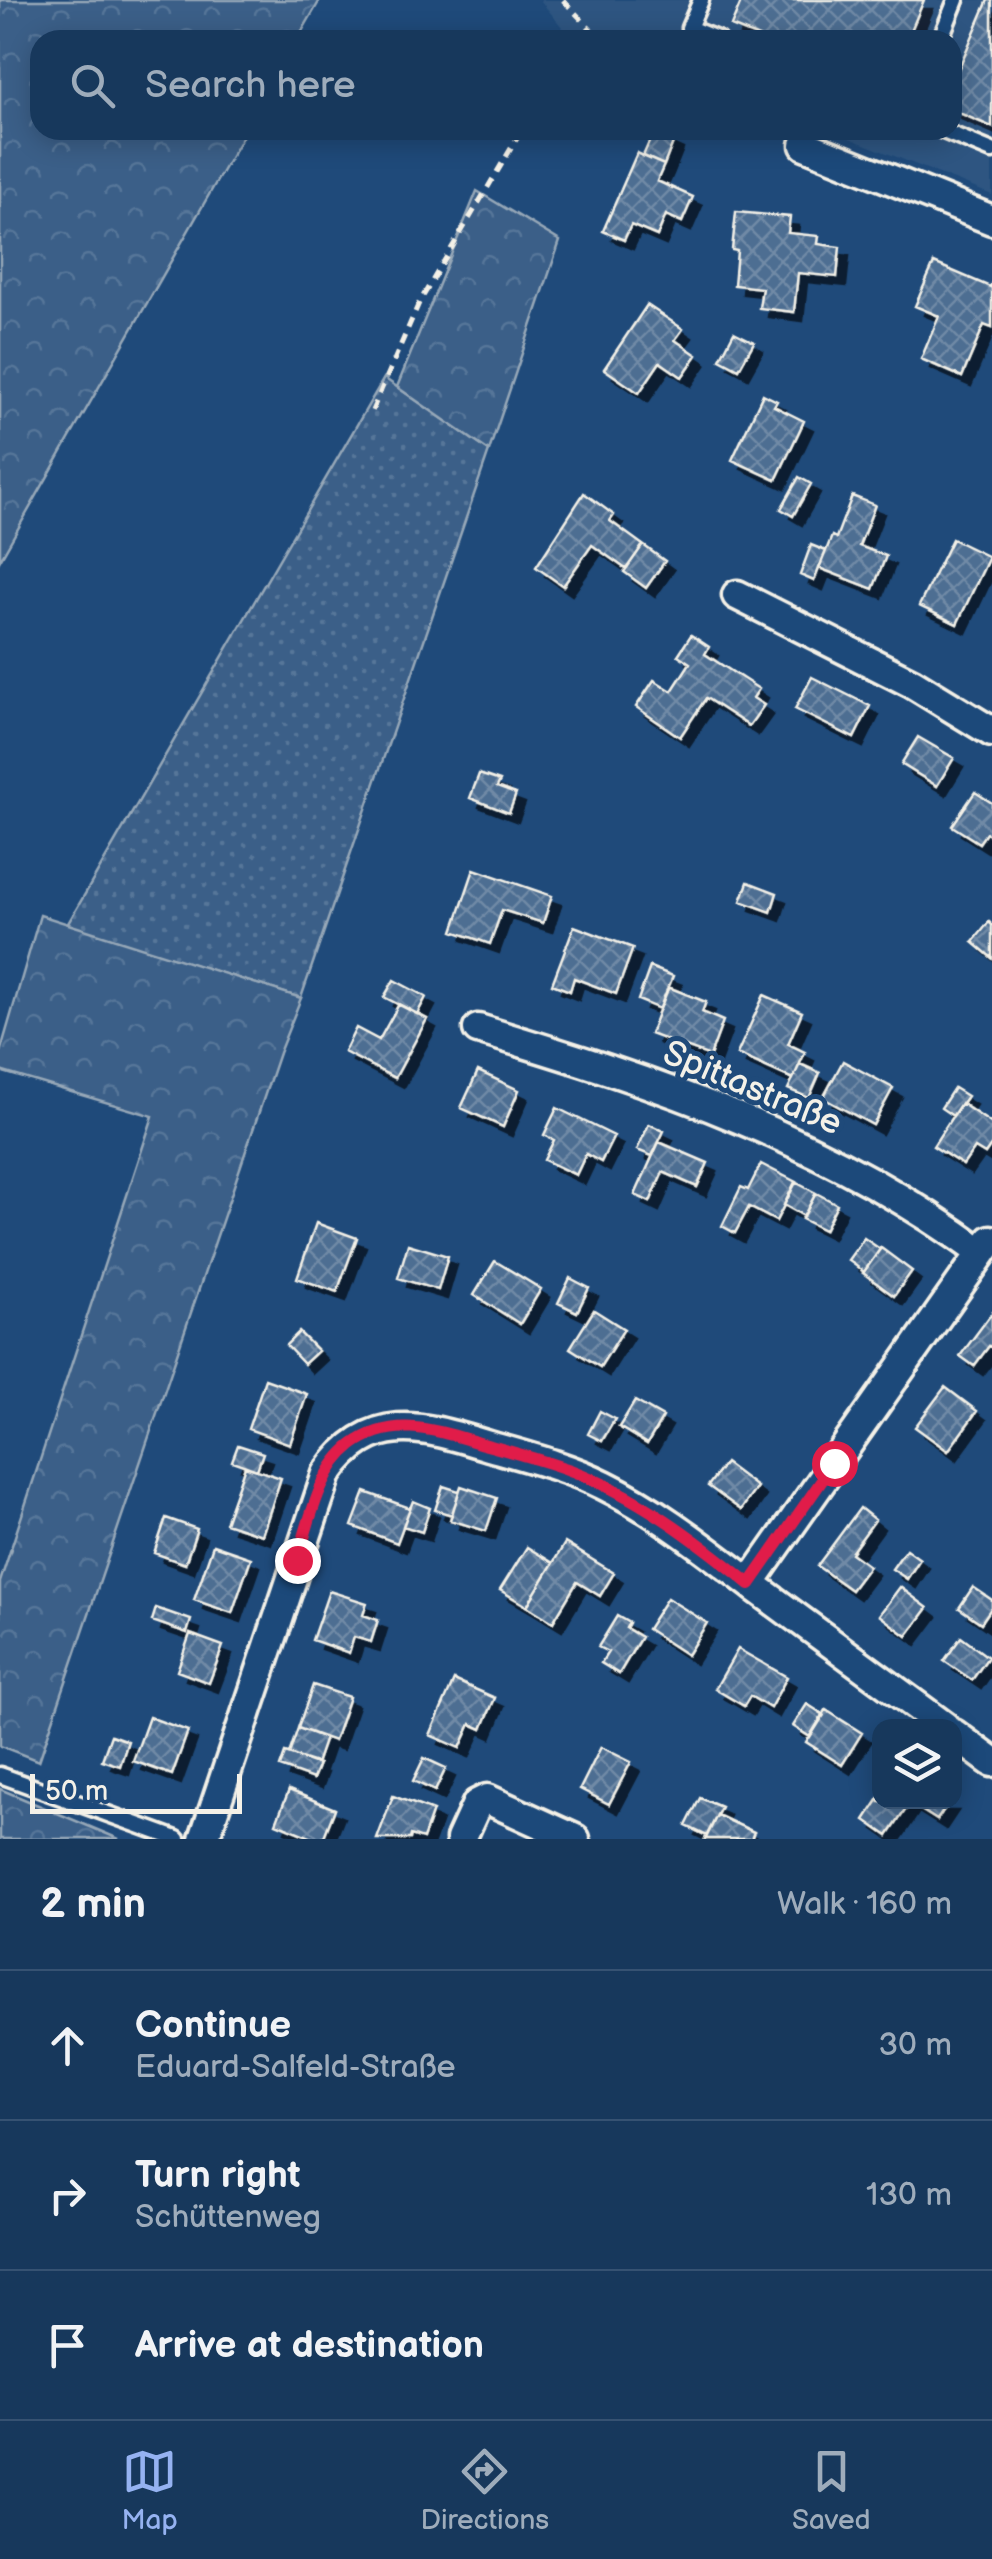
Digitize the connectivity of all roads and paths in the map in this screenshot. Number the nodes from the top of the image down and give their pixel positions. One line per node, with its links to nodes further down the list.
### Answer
1 (563, 0): 4 (path)
2 (701, 0): 5 (lane)
3 (956, 0): 6 (lane)
4 (591, 30)
5 (694, 30)
6 (944, 30)
7 (962, 139): 10 (lane)
8 (516, 140): 12 (path)
9 (805, 145): 11 (street)
10 (992, 151)
11 (992, 220)
12 (372, 411)
13 (737, 595): 14 (street)
14 (992, 732)
15 (478, 1030): 16 (street, Spittastraße)
16 (987, 1246): 17 (street)
17 (750, 1584): 18 (street); 23 (street)
18 (934, 1719)
19 (962, 1740): 20 (street)
20 (992, 1762)
21 (0, 1775): 22 (lane)
22 (177, 1839)
23 (204, 1839)
24 (461, 1839): 25 (street)
25 (575, 1839)

